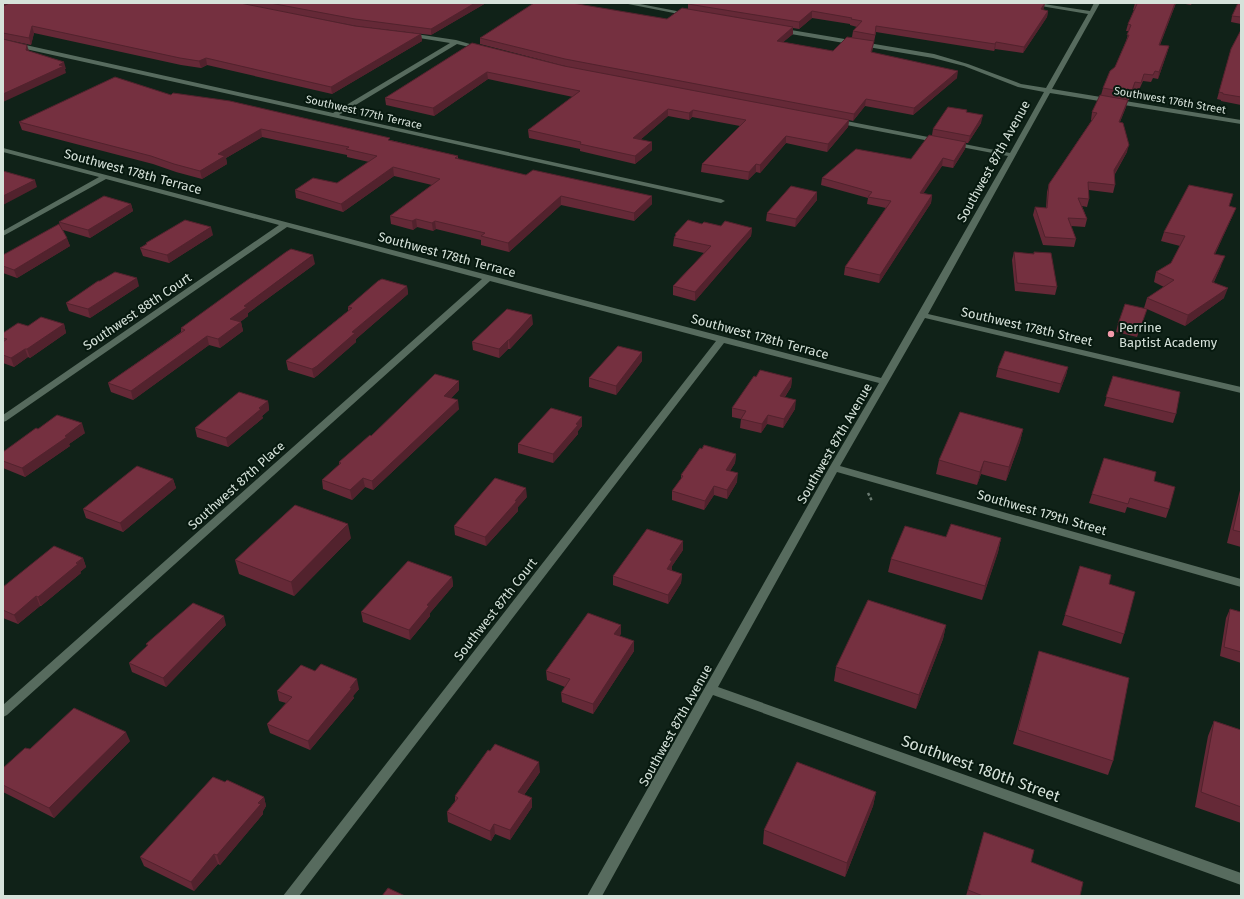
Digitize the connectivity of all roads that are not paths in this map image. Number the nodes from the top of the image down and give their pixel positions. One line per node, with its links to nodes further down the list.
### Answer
1 (626, 3): 5 (street)
2 (666, 3): 5 (street)
3 (1026, 3): 6 (street)
4 (1097, 3): 6 (street, Southwest 87th Avenue)
5 (658, 9): 7 (street)
6 (1092, 13): 13 (street, Southwest 87th Avenue)
7 (696, 15)
8 (773, 28): 13 (street, Southwest 176th Street)
9 (402, 34): 11 (street)
10 (3, 42): 14 (street, Southwest 177th Terrace)
11 (456, 42): 12 (street); 14 (street)
12 (488, 49)
13 (1047, 90): 16 (street, Southwest 176th Street); 18 (street, Southwest 87th Avenue)
14 (334, 115): 20 (street, Southwest 177th Terrace)
15 (831, 120): 18 (street)
16 (1241, 122)
17 (3, 150): 19 (street, Southwest 178th Terrace)
18 (1012, 155): 24 (street, Southwest 87th Avenue)
19 (105, 177): 21 (street, Southwest 178th Terrace); 22 (street)
20 (721, 201)
21 (286, 224): 23 (street, Southwest 178th Terrace); 28 (street, Southwest 88th Court)
22 (3, 234)
23 (488, 278): 25 (street, Southwest 178th Terrace); 32 (street, Southwest 87th Place)
24 (923, 315): 26 (street, Southwest 87th Avenue); 27 (street, Southwest 178th Street)
25 (722, 340): 26 (street, Southwest 178th Terrace); 34 (street, Southwest 87th Court)
26 (884, 382): 29 (street, Southwest 87th Avenue)
27 (1241, 390)
28 (3, 419)
29 (834, 468): 30 (street, Southwest 179th Street); 31 (street, Southwest 87th Avenue)
30 (1241, 583)
31 (710, 689): 33 (street, Southwest 180th Street); 35 (street, Southwest 87th Avenue)
32 (3, 712)
33 (1241, 879)
34 (290, 896)
35 (594, 896)

